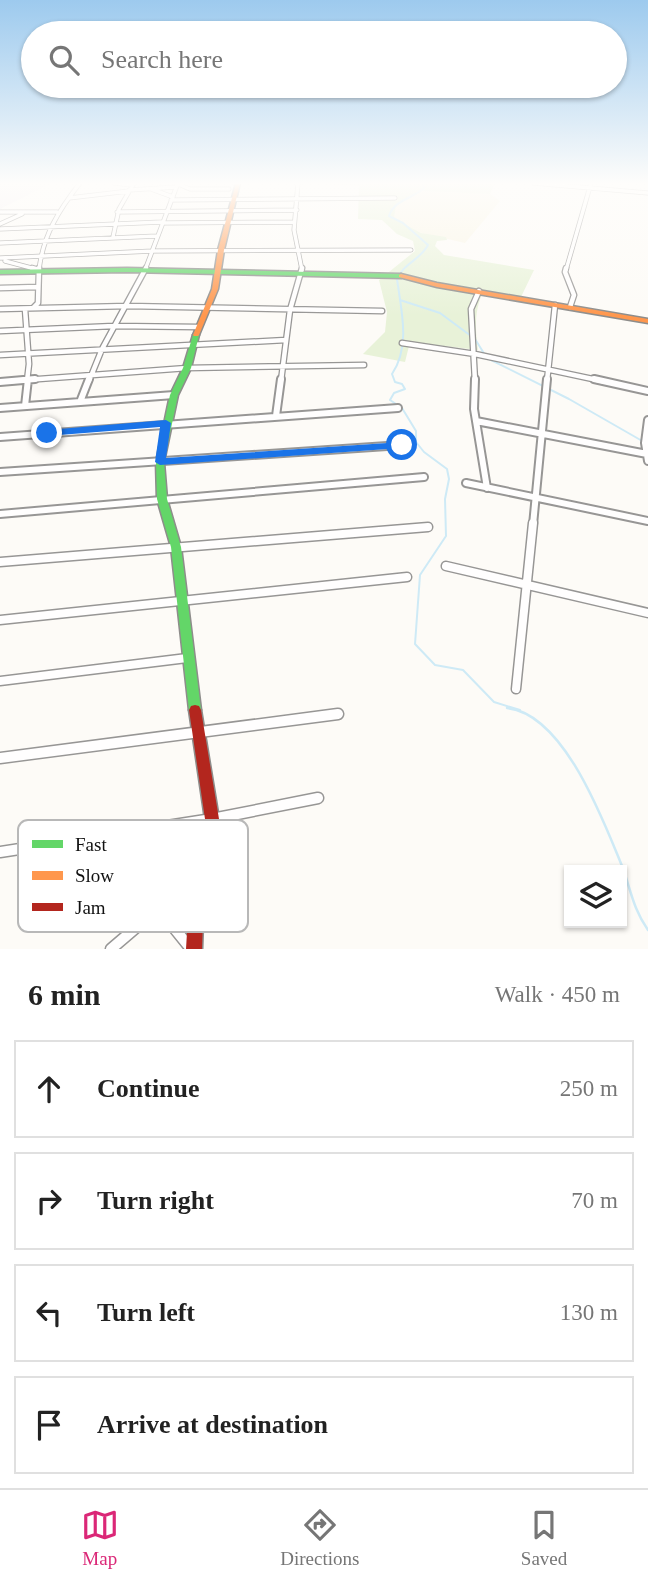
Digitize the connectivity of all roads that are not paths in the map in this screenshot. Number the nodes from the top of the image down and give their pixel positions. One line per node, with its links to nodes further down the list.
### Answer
1 (48, 227): 9 (street)
2 (113, 227): 8 (street)
3 (159, 227): 7 (street)
4 (227, 227): 11 (street)
5 (295, 227): 12 (street)
6 (578, 227): 29 (street)
7 (157, 236): 8 (street); 14 (street)
8 (113, 237): 9 (street)
9 (43, 240): 10 (street); 15 (street)
10 (0, 243)
11 (221, 250): 12 (street); 14 (street); 20 (street)
12 (300, 250): 13 (street); 21 (street)
13 (411, 250)
14 (153, 251): 15 (street); 18 (street)
15 (40, 256): 16 (street); 17 (street)
16 (0, 259): 17 (street)
17 (38, 270): 18 (street); 19 (street); 22 (street)
18 (145, 270): 20 (street); 26 (street)
19 (0, 271)
20 (217, 274): 21 (street); 28 (street)
21 (302, 275): 24 (street); 32 (street)
22 (37, 287): 23 (street); 27 (street)
23 (0, 288)
24 (479, 291): 25 (street); 44 (street)
25 (555, 305): 29 (street); 49 (street)
26 (128, 306): 27 (street); 28 (street); 35 (street)
27 (34, 307): 31 (street)
28 (208, 307): 32 (street); 36 (street)
29 (570, 307): 34 (street)
30 (0, 309): 31 (street)
31 (25, 309): 37 (street)
32 (290, 310): 33 (street); 39 (street)
33 (382, 311)
34 (648, 321)
35 (114, 326): 36 (street); 37 (street); 42 (street)
36 (198, 327): 41 (street)
37 (26, 329): 38 (street); 43 (street)
38 (0, 331)
39 (286, 340): 41 (street); 46 (street)
40 (402, 343): 44 (street)
41 (192, 345): 42 (street); 48 (street)
42 (102, 349): 43 (street); 50 (street)
43 (27, 353): 45 (street); 51 (street)
44 (475, 354): 49 (street); 61 (street)
45 (0, 355)
46 (282, 365): 47 (street); 48 (street); 59 (street)
47 (364, 366)
48 (187, 368): 50 (street); 54 (street)
49 (548, 368): 53 (street); 63 (street)
50 (92, 375): 51 (street); 55 (street)
51 (28, 380): 52 (street); 56 (street)
52 (0, 382)
53 (648, 391)
54 (174, 395): 55 (street); 62 (street)
55 (80, 402): 56 (street)
56 (25, 406): 57 (street)
57 (0, 408)
58 (398, 408): 59 (street)
59 (275, 416): 62 (street)
60 (648, 420): 66 (street)
61 (475, 421): 63 (street); 71 (street)
62 (166, 423): 64 (street); 67 (street)
63 (542, 434): 66 (street); 72 (street)
64 (0, 437)
65 (402, 445): 67 (street)
66 (647, 458)
67 (160, 462): 68 (street); 73 (street)
68 (0, 472)
69 (424, 477): 73 (street)
70 (466, 483): 71 (street)
71 (488, 488): 72 (street)
72 (535, 498): 75 (street); 81 (street)
73 (162, 499): 74 (street); 77 (street)
74 (0, 514)
75 (648, 521)
76 (428, 527): 77 (street)
77 (176, 547): 78 (street); 82 (street)
78 (0, 562)
79 (446, 566): 81 (street)
80 (407, 577): 82 (street)
81 (527, 585): 83 (street); 87 (street)
82 (180, 600): 84 (street); 85 (street)
83 (648, 612)
84 (0, 620)
85 (187, 658): 86 (street); 89 (street)
86 (0, 681)
87 (516, 690)
88 (338, 714): 89 (street)
89 (198, 732): 90 (street); 92 (street)
90 (0, 758)
91 (318, 798): 92 (street)
92 (212, 819): 93 (street)
93 (206, 820)
94 (18, 849): 95 (street)
95 (0, 852)
96 (130, 932): 98 (street)
97 (178, 932): 99 (street)
98 (111, 949)
99 (192, 949)

